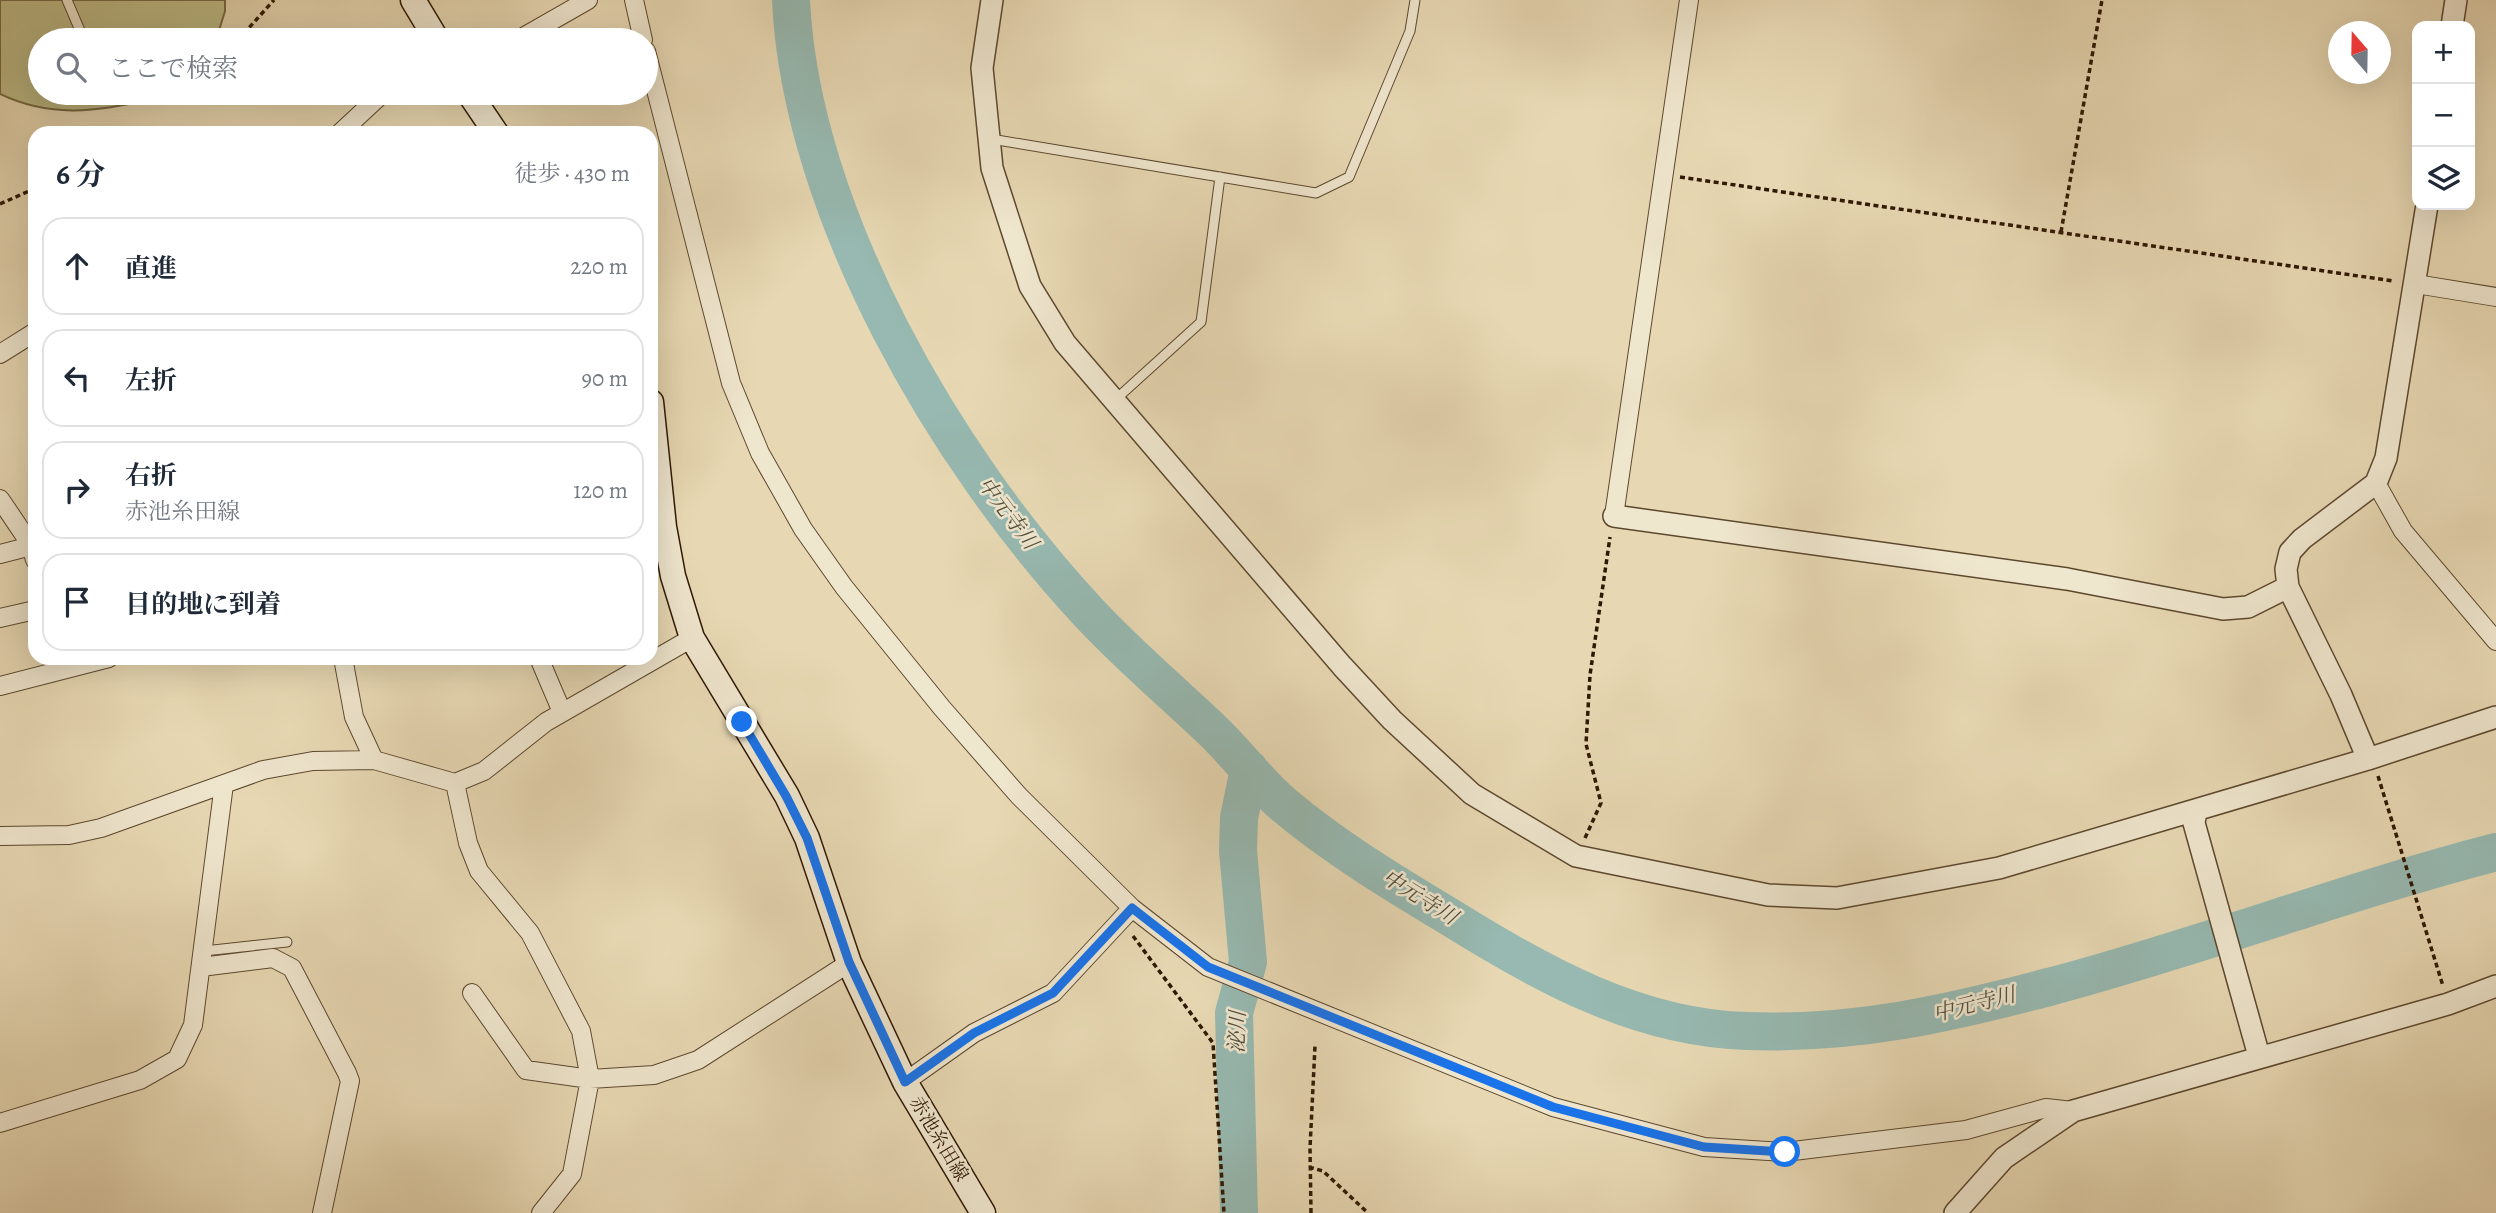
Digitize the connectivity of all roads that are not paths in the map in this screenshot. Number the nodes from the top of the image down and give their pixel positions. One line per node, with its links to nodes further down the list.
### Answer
1 (67, 0): 10 (lane)
2 (413, 0): 11 (main road)
3 (588, 0): 12 (street)
4 (634, 0): 13 (street)
5 (992, 0): 19 (street)
6 (1415, 0): 20 (lane)
7 (1689, 0): 30 (street)
8 (2456, 0): 9 (street)
9 (2453, 21)
10 (79, 28)
11 (430, 28)
12 (539, 28)
13 (640, 28)
14 (658, 98): 53 (street)
15 (370, 105): 17 (street)
16 (477, 105): 18 (main road)
17 (348, 126)
18 (491, 126)
19 (989, 138): 20 (lane); 26 (street)
20 (1220, 177): 26 (lane)
21 (2426, 210): 22 (street)
22 (2416, 285): 23 (street); 28 (street)
23 (2496, 297)
24 (28, 336): 25 (street)
25 (0, 354)
26 (1115, 400): 51 (street)
27 (658, 468): 37 (main road, 赤池糸田線)
28 (2376, 483): 34 (street); 38 (street)
29 (0, 499): 31 (street)
30 (1614, 516): 34 (street)
31 (28, 541)
32 (28, 551): 33 (street)
33 (0, 554)
34 (2288, 587): 48 (street)
35 (28, 612): 36 (street)
36 (0, 618)
37 (692, 638): 39 (street); 56 (main road, 赤池糸田線)
38 (2496, 641)
39 (658, 657)
40 (56, 665): 44 (street)
41 (344, 665): 47 (street)
42 (543, 665): 45 (street)
43 (645, 665): 45 (street)
44 (0, 685)
45 (562, 712): 49 (street)
46 (2496, 717): 48 (street)
47 (373, 760): 49 (street); 50 (street)
48 (2372, 766): 51 (street)
49 (455, 783): 60 (street)
50 (224, 784): 52 (street); 55 (street)
51 (2195, 817): 59 (street)
52 (0, 836)
53 (1127, 914): 61 (street); 62 (street)
54 (287, 942): 55 (lane)
55 (202, 959): 63 (street); 64 (street)
56 (849, 962): 60 (street); 61 (main road, 赤池糸田線)
57 (2496, 986): 59 (street)
58 (472, 993): 60 (street)
59 (2256, 1049): 62 (street)
60 (590, 1079): 65 (street)
61 (905, 1082): 66 (main road, 赤池糸田線)
62 (2073, 1111): 67 (street)
63 (0, 1123)
64 (322, 1213)
65 (541, 1213)
66 (984, 1213)
67 (1955, 1213)

